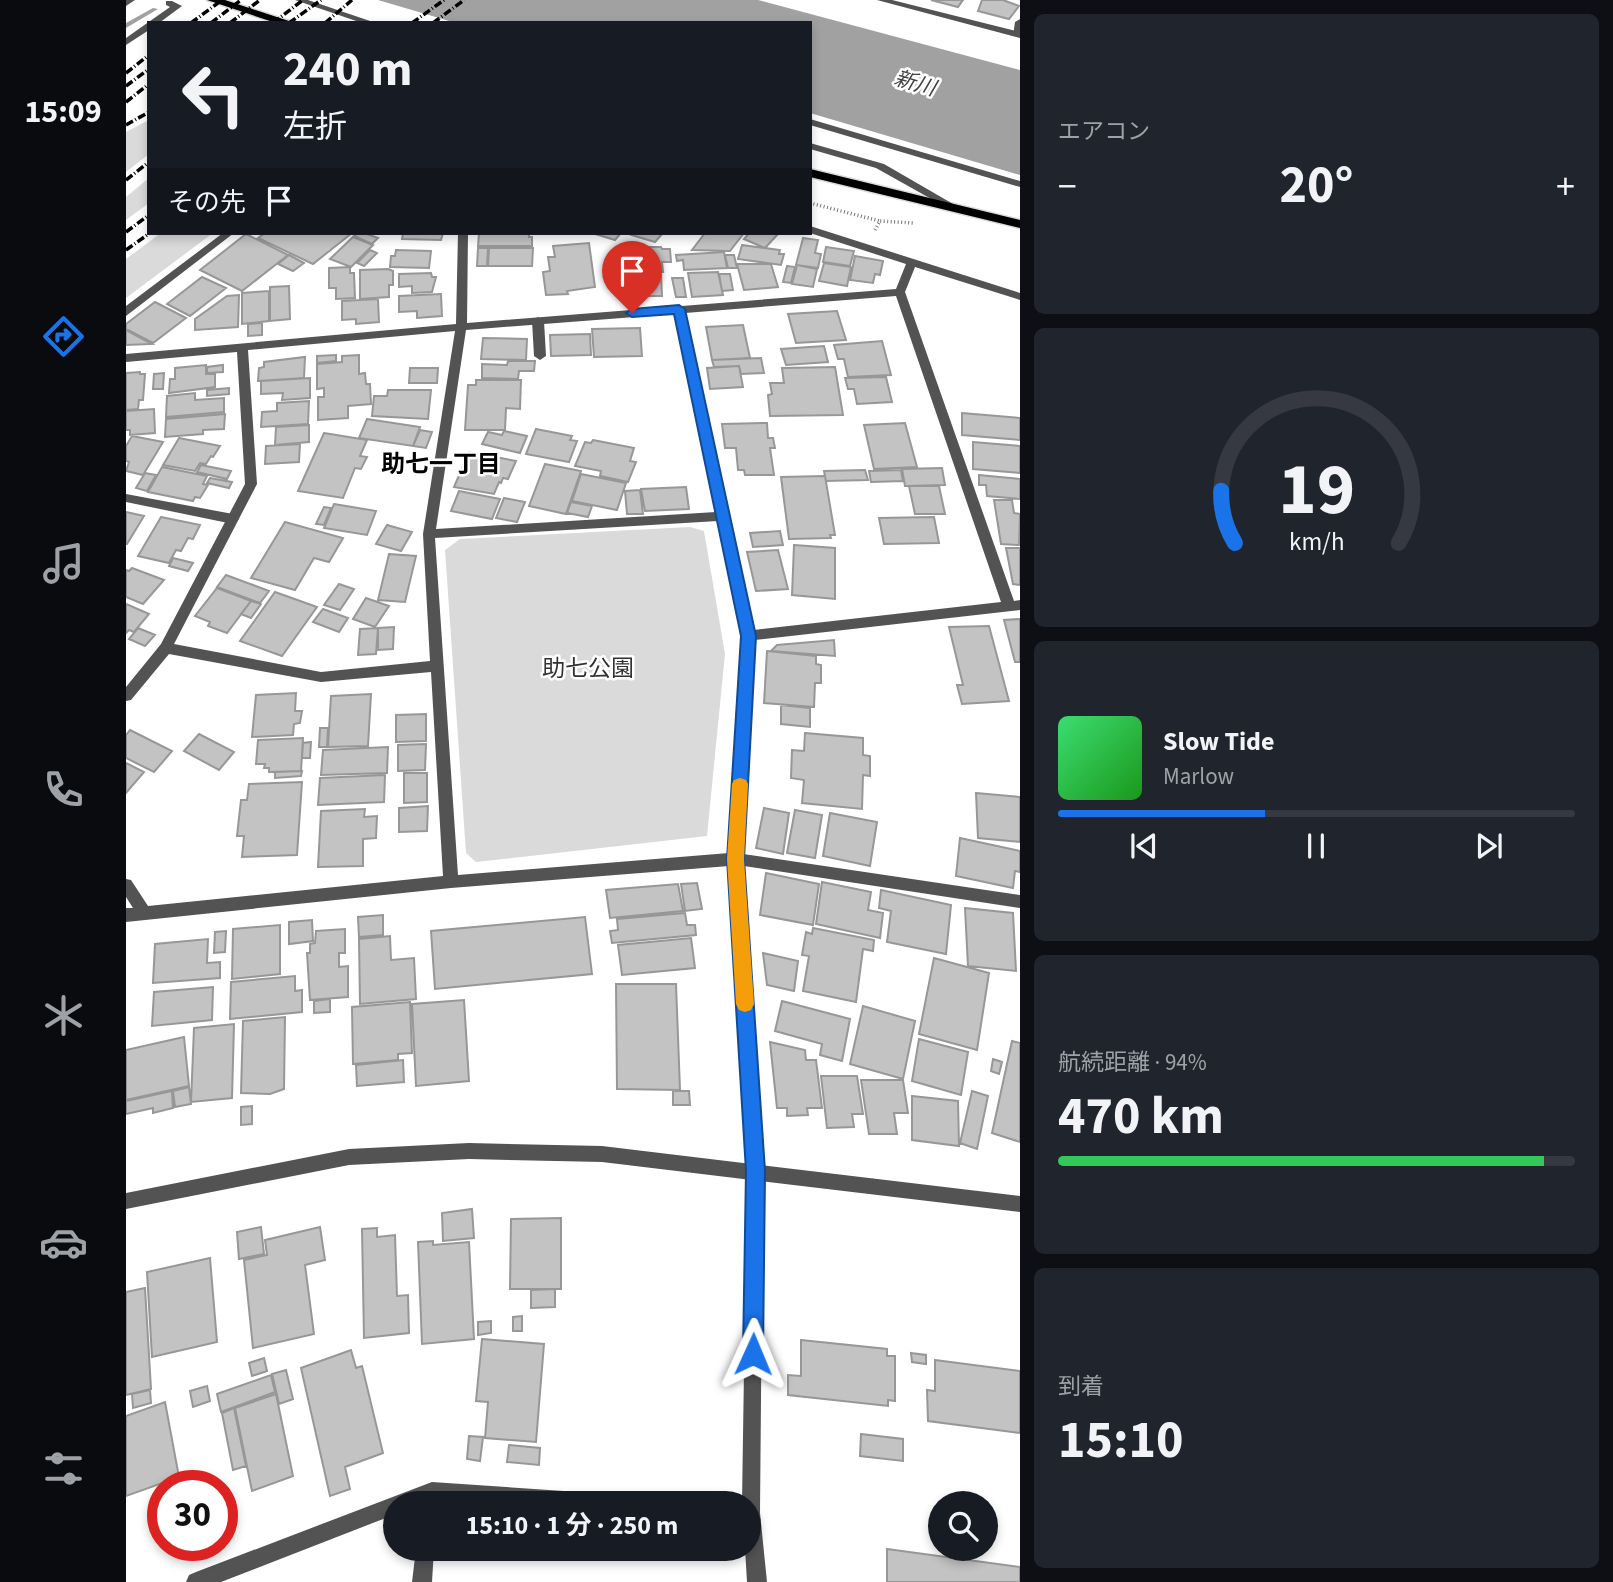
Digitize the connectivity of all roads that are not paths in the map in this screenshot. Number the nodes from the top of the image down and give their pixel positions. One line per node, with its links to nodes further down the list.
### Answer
1 (131, 0): 7 (street)
2 (156, 0): 6 (street)
3 (213, 0): 9 (main road)
4 (299, 0): 10 (street)
5 (881, 0): 13 (street)
6 (172, 2): 8 (street)
7 (126, 3)
8 (156, 21)
9 (282, 21)
10 (366, 21)
11 (1020, 22): 13 (street)
12 (147, 27): 14 (street)
13 (1018, 35)
14 (126, 43)
15 (812, 123): 18 (street)
16 (812, 147): 19 (street)
17 (812, 173): 19 (main road)
18 (1020, 184)
19 (955, 208): 20 (main road)
20 (1020, 224)
21 (812, 230): 24 (street)
22 (226, 235): 28 (street)
23 (463, 235): 30 (street)
24 (912, 261): 25 (street); 26 (street)
25 (900, 292): 27 (street); 38 (street)
26 (1020, 297)
27 (679, 309): 29 (street); 35 (street)
28 (126, 312)
29 (538, 321): 30 (street); 32 (street)
30 (461, 327): 31 (street); 37 (street)
31 (242, 347): 33 (street); 36 (street)
32 (540, 356)
33 (126, 358)
34 (126, 498): 36 (street)
35 (723, 516): 37 (street); 39 (street)
36 (233, 519): 40 (street)
37 (429, 534): 41 (street)
38 (1014, 606): 39 (street)
39 (749, 636): 43 (street)
40 (166, 648): 41 (street); 42 (street)
41 (438, 666): 44 (street)
42 (126, 695)
43 (736, 859): 44 (street); 46 (street); 49 (street)
44 (451, 882): 47 (street)
45 (126, 885): 47 (street)
46 (1020, 902)
47 (144, 912): 48 (street)
48 (126, 915)
49 (755, 1171): 50 (street); 51 (street); 52 (street)
50 (126, 1201)
51 (1020, 1204)
52 (750, 1491)
53 (383, 1510): 56 (street)
54 (424, 1561): 57 (street)
55 (755, 1561): 58 (street)
56 (196, 1582)
57 (422, 1582)
58 (757, 1582)

